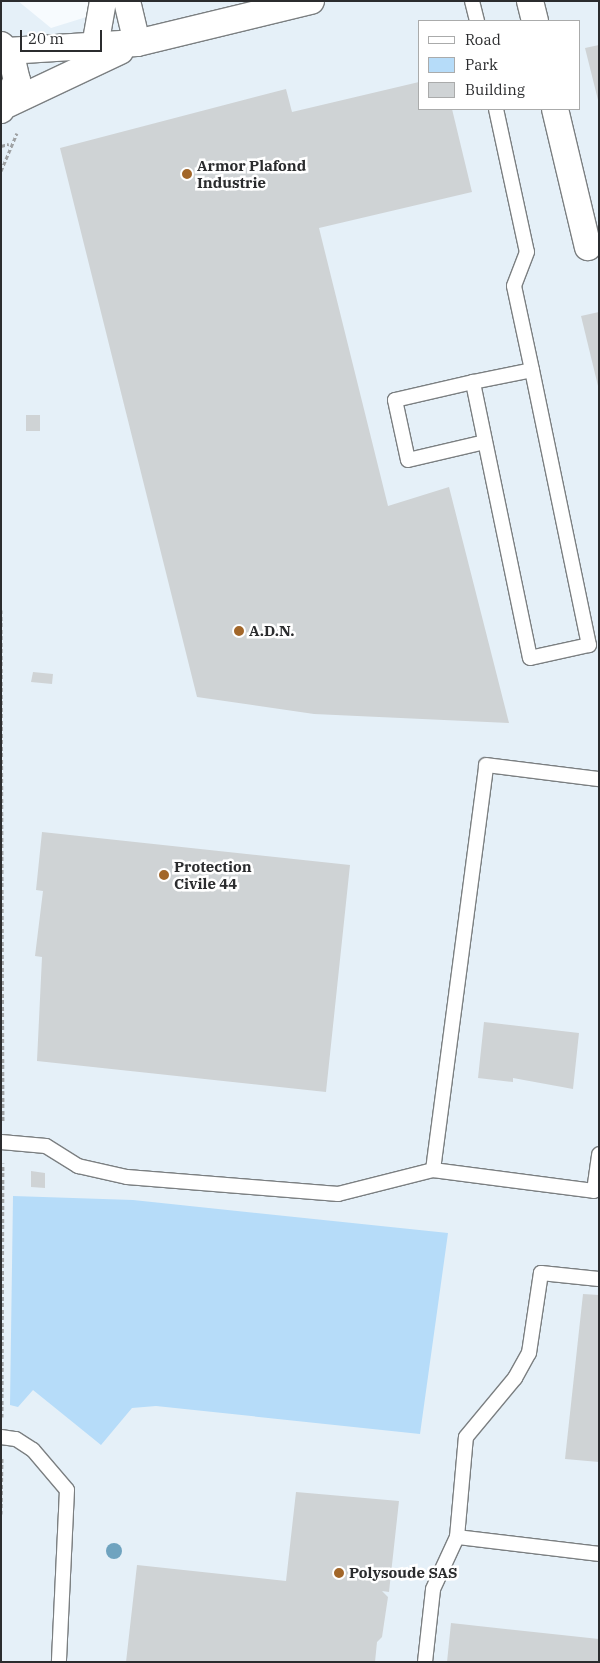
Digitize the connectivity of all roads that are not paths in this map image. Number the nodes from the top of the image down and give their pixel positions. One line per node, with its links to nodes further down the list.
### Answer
1 (103, 1): 9 (street)
2 (127, 1): 8 (street)
3 (310, 1): 8 (street)
4 (472, 1): 6 (lane)
5 (530, 1): 7 (street)
6 (477, 20)
7 (535, 20)
8 (137, 43): 9 (street); 11 (street)
9 (95, 46): 10 (street)
10 (4, 48): 11 (street)
11 (4, 109)
12 (496, 110): 15 (lane)
13 (555, 110): 14 (street)
14 (588, 247)
15 (532, 370): 16 (lane); 17 (lane)
16 (473, 382): 17 (lane); 17 (lane)
17 (485, 442)
18 (599, 779): 21 (lane)
19 (2, 1142): 21 (lane)
20 (599, 1154): 21 (lane)
21 (433, 1170)
22 (599, 1279): 24 (lane)
23 (2, 1437): 26 (lane)
24 (457, 1537): 25 (lane); 27 (lane)
25 (599, 1554)
26 (58, 1662)
27 (425, 1662)

